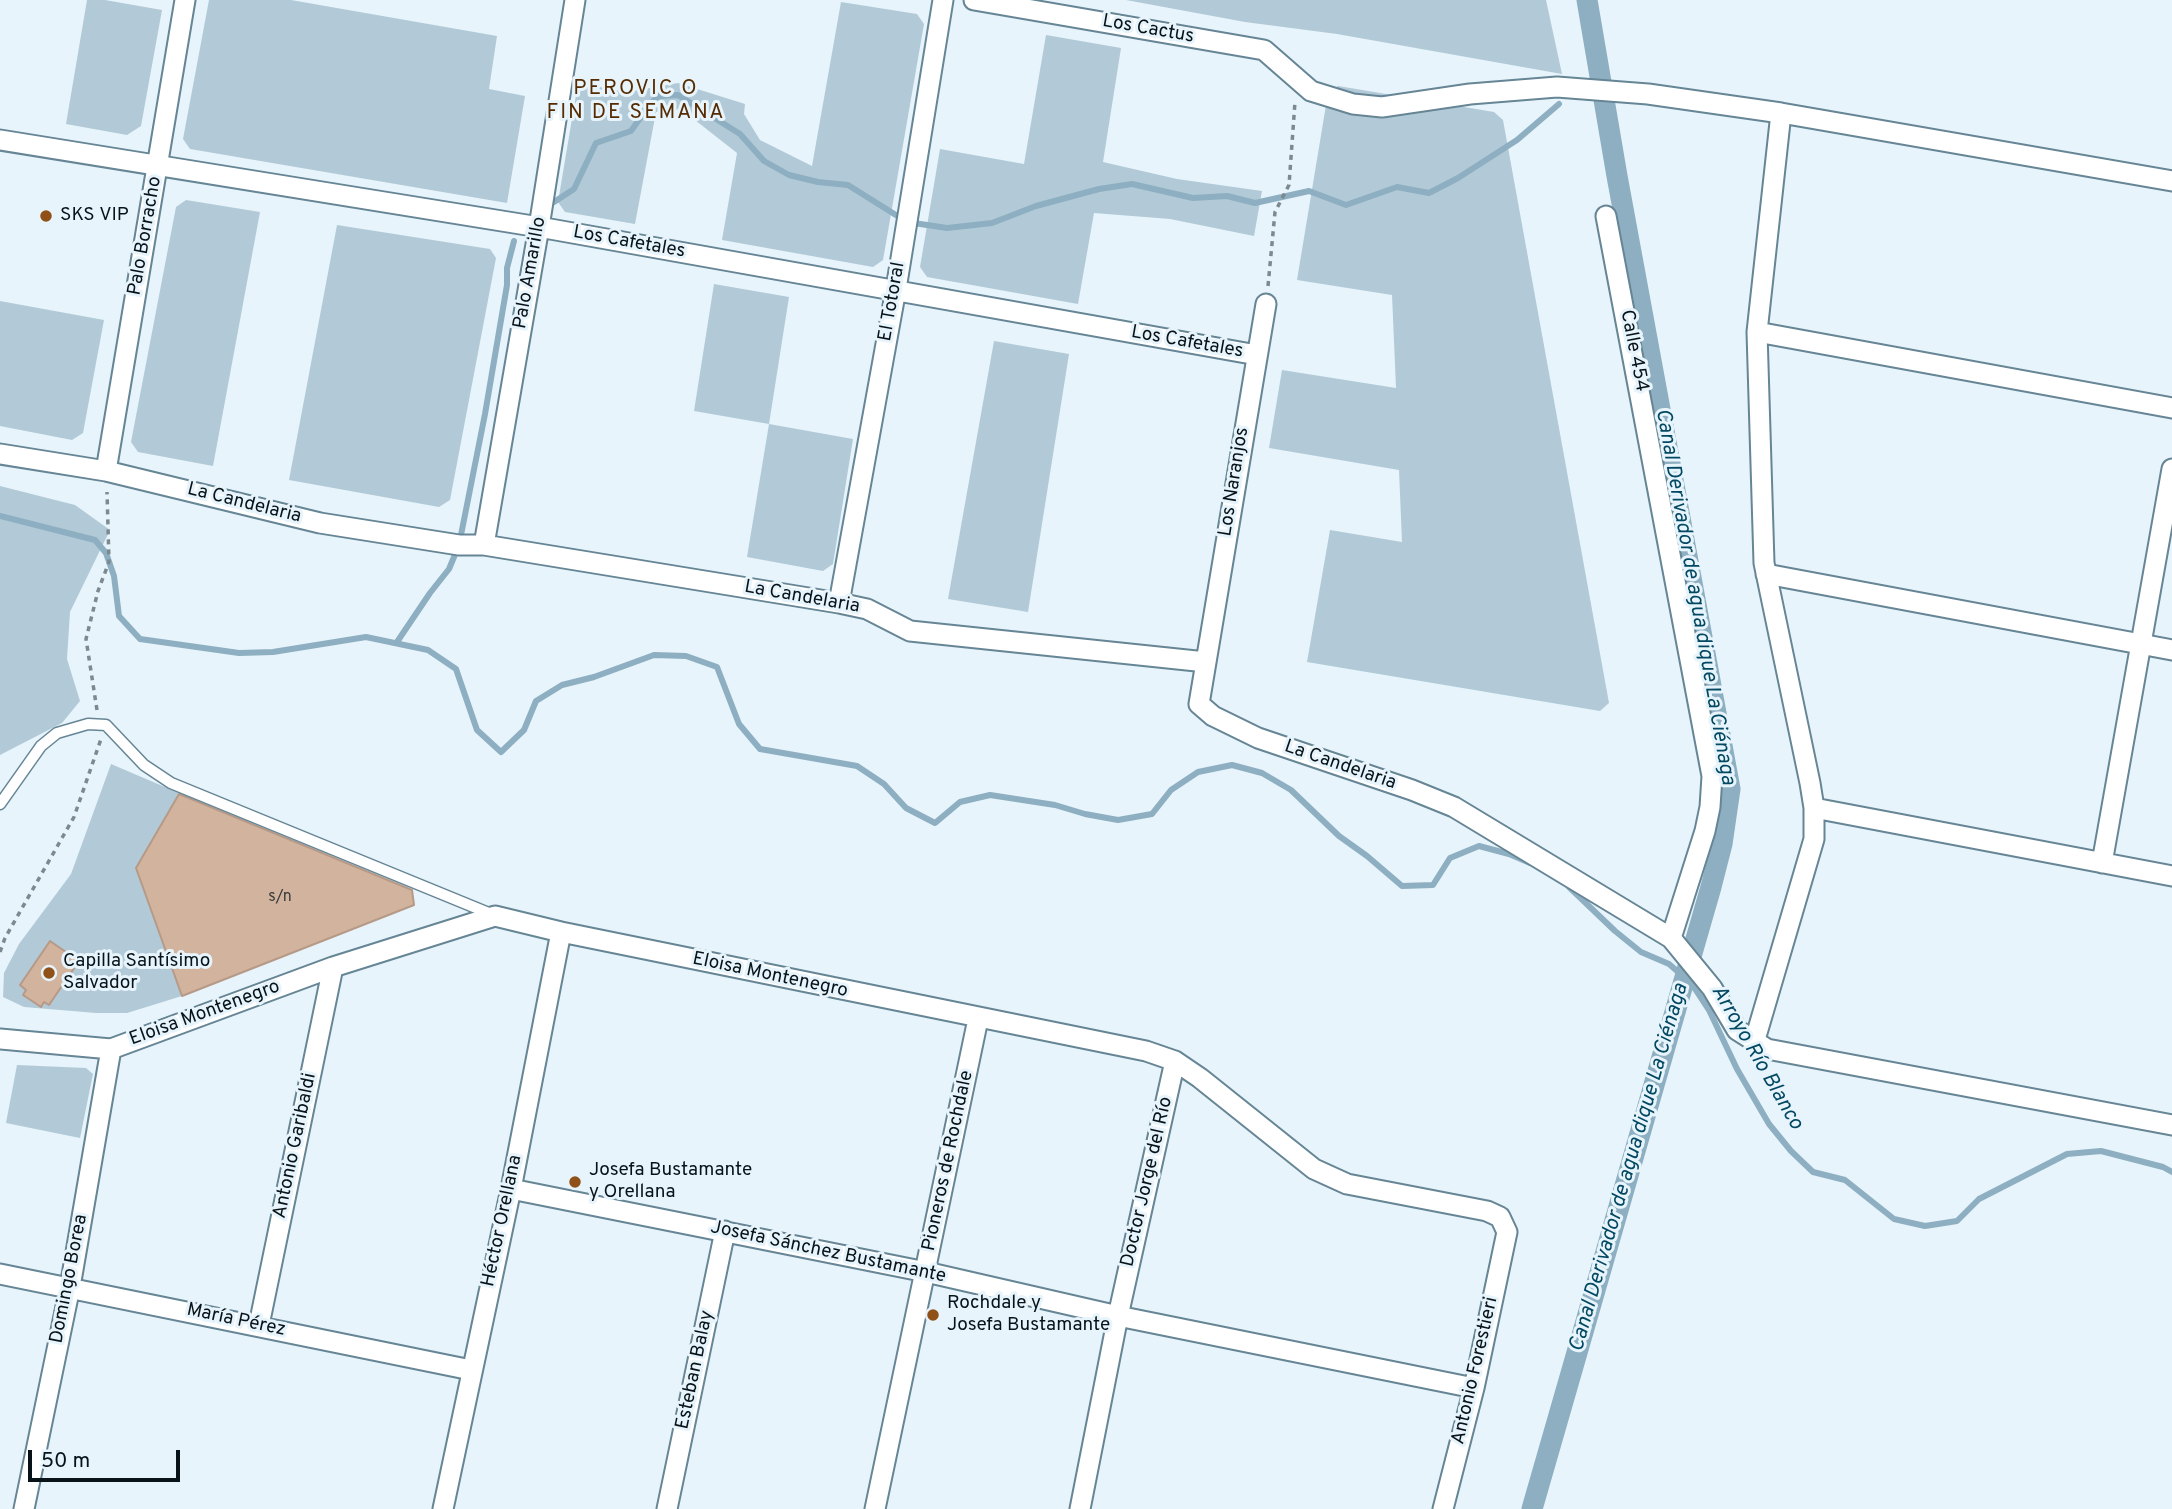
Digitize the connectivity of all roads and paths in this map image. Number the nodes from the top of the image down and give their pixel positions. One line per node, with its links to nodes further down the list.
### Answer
1 (185, 0): 8 (street, Palo Borracho)
2 (575, 0): 11 (street, Palo Amarillo)
3 (943, 0): 12 (street, El Totoral)
4 (974, 0): 5 (street, Los Cactus)
5 (1297, 79): 6 (street); 13 (path)
6 (1781, 113): 9 (street); 14 (street)
7 (0, 140): 8 (street, Los Cafetales)
8 (158, 167): 11 (street, Los Cafetales); 19 (street, Palo Borracho)
9 (2172, 181)
10 (1606, 216): 32 (street, Calle 454)
11 (539, 227): 12 (street, Los Cafetales); 20 (street, Palo Amarillo)
12 (896, 289): 15 (street, Los Cafetales); 22 (street, El Totoral)
13 (1266, 304): 15 (street, Los Naranjos)
14 (1757, 332): 16 (street); 21 (street)
15 (1256, 355): 25 (street, Los Naranjos)
16 (2172, 408)
17 (0, 454): 19 (street, La Candelaria)
18 (2172, 469): 23 (street)
19 (106, 471): 20 (street, La Candelaria)
20 (484, 545): 22 (street, La Candelaria)
21 (1766, 574): 23 (street); 27 (street)
22 (839, 603): 25 (street, La Candelaria)
23 (2141, 644): 24 (street); 28 (street)
24 (2172, 650)
25 (1206, 662): 32 (street, La Candelaria)
26 (0, 804): 30 (lane)
27 (1814, 808): 28 (street); 36 (street)
28 (2102, 863): 29 (street)
29 (2172, 876)
30 (495, 916): 31 (street, Eloisa Montenegro); 33 (street, Eloisa Montenegro)
31 (561, 932): 34 (street, Eloisa Montenegro); 40 (street, Héctor Orellana)
32 (1671, 938): 36 (street)
33 (333, 967): 37 (street, Eloisa Montenegro); 47 (street, Antonio Garibaldi)
34 (978, 1018): 38 (street, Eloisa Montenegro); 43 (street, Pioneros de Rochdale)
35 (0, 1039): 37 (street, Eloisa Montenegro)
36 (1754, 1042): 39 (street)
37 (111, 1049): 45 (street, Domingo Borea)
38 (1175, 1062): 42 (street, Eloisa Montenegro); 46 (street, Doctor Jorge del Río)
39 (2172, 1125)
40 (510, 1189): 41 (street, Josefa Sánchez Bustamante); 48 (street, Héctor Orellana)
41 (725, 1231): 43 (street, Josefa Sánchez Bustamante); 52 (street, Esteban Balay)
42 (1507, 1232): 49 (street, Antonio Forestieri)
43 (926, 1272): 46 (street, Josefa Sánchez Bustamante); 53 (street, Pioneros de Rochdale)
44 (0, 1274): 45 (street, María Pérez)
45 (70, 1287): 47 (street, María Pérez); 50 (street, Domingo Borea)
46 (1118, 1316): 49 (street, Josefa Sánchez Bustamante); 54 (street, Doctor Jorge del Río)
47 (259, 1325): 48 (street, María Pérez)
48 (471, 1370): 51 (street, Héctor Orellana)
49 (1474, 1388): 55 (street, Antonio Forestieri)
50 (24, 1509)
51 (443, 1509)
52 (667, 1509)
53 (875, 1509)
54 (1080, 1509)
55 (1443, 1509)

